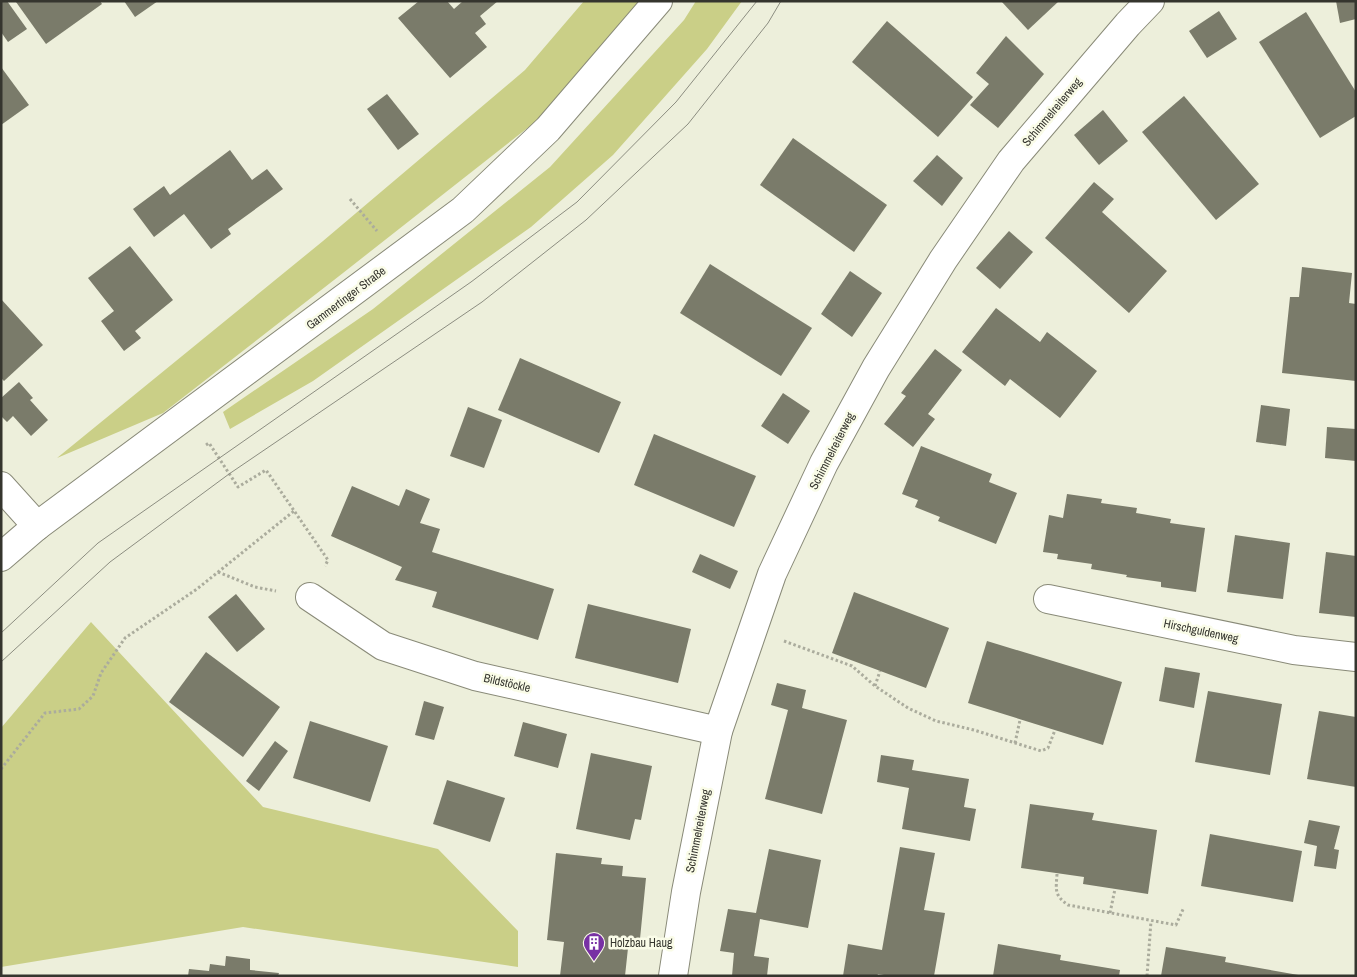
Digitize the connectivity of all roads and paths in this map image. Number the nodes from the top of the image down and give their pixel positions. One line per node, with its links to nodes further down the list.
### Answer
1 (658, 1): 4 (street, Gammertinger Straße)
2 (1150, 1): 14 (street, Schimmelreiterweg)
3 (350, 199): 4 (path)
4 (399, 258): 8 (street, Gammertinger Straße)
5 (201, 449): 7 (path)
6 (1, 486): 8 (street)
7 (294, 511): 10 (path); 12 (path)
8 (36, 526): 9 (street, Gammertinger Straße)
9 (1, 557)
10 (218, 572): 11 (path); 22 (path)
11 (255, 587)
12 (310, 597): 20 (street, Bildstöckle)
13 (1048, 599): 15 (street, Hirschguldenweg)
14 (753, 630): 17 (path); 20 (street, Schimmelreiterweg)
15 (1356, 657)
16 (880, 671): 17 (path)
17 (875, 686): 21 (path)
18 (1020, 720): 21 (path)
19 (1055, 730): 21 (path)
20 (718, 731): 28 (street, Schimmelreiterweg)
21 (1015, 743)
22 (1, 770)
23 (1057, 874): 26 (path)
24 (1115, 889): 26 (path)
25 (1184, 907): 27 (path)
26 (1110, 913): 27 (path)
27 (1152, 921): 29 (path)
28 (672, 976)
29 (1146, 976)

